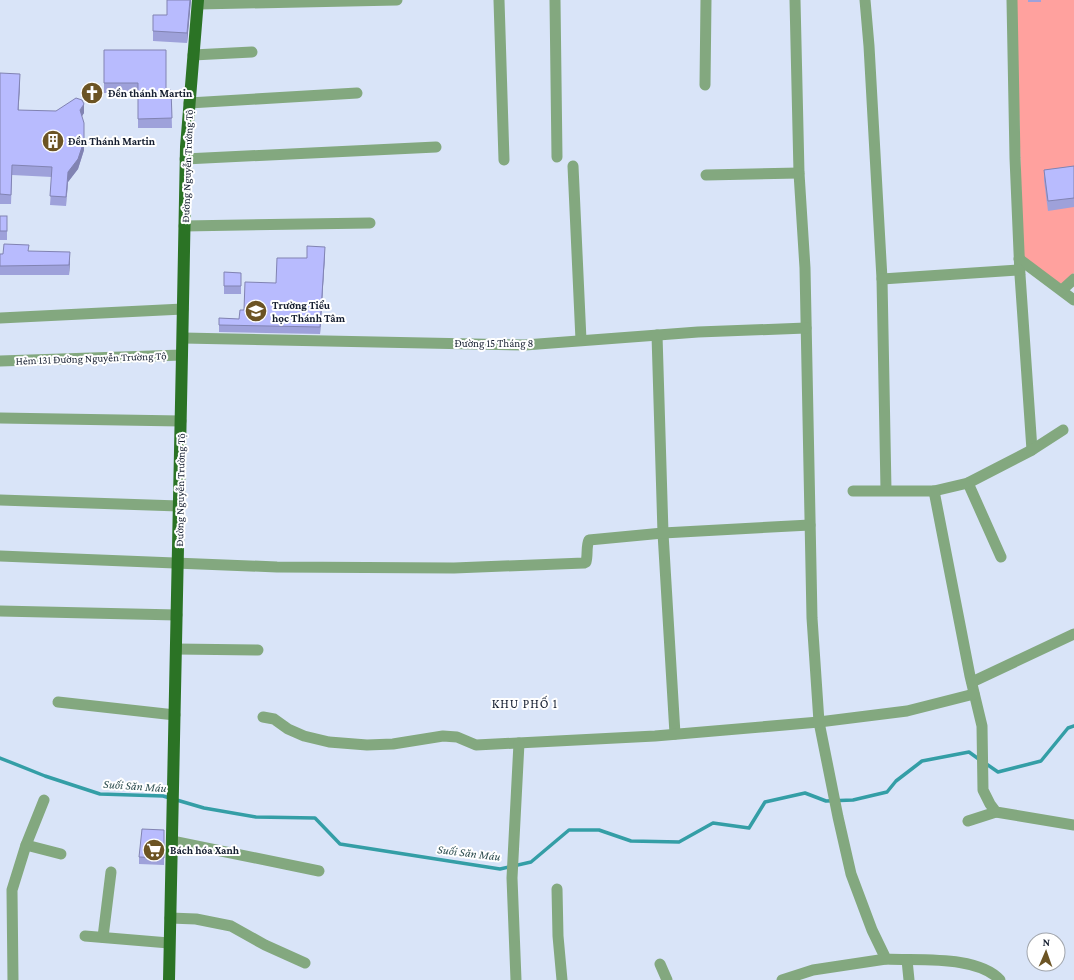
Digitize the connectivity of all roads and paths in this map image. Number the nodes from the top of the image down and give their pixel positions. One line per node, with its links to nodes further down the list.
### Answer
1 (373, 0): 2 (street); 9 (street)
2 (398, 0)
3 (499, 0): 18 (street)
4 (555, 0): 16 (street)
5 (706, 0): 12 (street)
6 (795, 0): 20 (street)
7 (865, 0): 26 (street)
8 (1012, 0): 24 (street)
9 (198, 2): 11 (main road, Đường Nguyễn Trường Tộ)
10 (252, 52): 11 (street)
11 (194, 55): 14 (main road, Đường Nguyễn Trường Tộ)
12 (704, 85)
13 (357, 93): 14 (street)
14 (189, 103): 17 (main road, Đường Nguyễn Trường Tộ)
15 (436, 147): 17 (street)
16 (556, 157)
17 (185, 159): 23 (main road, Đường Nguyễn Trường Tộ)
18 (504, 160)
19 (573, 166): 34 (street)
20 (799, 173): 21 (street); 31 (street)
21 (706, 175)
22 (370, 222): 23 (street)
23 (184, 226): 29 (main road, Đường Nguyễn Trường Tộ)
24 (1019, 264): 26 (street); 27 (street); 40 (street)
25 (1074, 278): 27 (street)
26 (882, 279): 42 (street)
27 (1062, 290): 28 (street)
28 (1074, 300)
29 (183, 309): 30 (street); 33 (main road, Đường Nguyễn Trường Tộ)
30 (0, 318)
31 (806, 328): 32 (street, Đường 15 Tháng 8); 47 (street)
32 (657, 335): 34 (street, Đường 15 Tháng 8); 48 (street)
33 (183, 338): 34 (street, Đường 15 Tháng 8); 35 (main road, Đường Nguyễn Trường Tộ)
34 (580, 340)
35 (182, 355): 36 (street, Hẻm 131 Đường Nguyễn Trường Tộ); 38 (main road, Đường Nguyễn Trường Tộ)
36 (0, 361)
37 (0, 418): 38 (street)
38 (181, 421): 46 (main road, Đường Nguyễn Trường Tộ)
39 (1063, 430): 40 (street)
40 (1032, 450): 41 (street)
41 (968, 483): 44 (street); 50 (street)
42 (886, 490): 43 (street); 44 (street)
43 (853, 491)
44 (934, 491): 57 (street)
45 (0, 500): 46 (street)
46 (179, 506): 51 (main road, Đường Nguyễn Trường Tộ)
47 (810, 525): 48 (street); 62 (street)
48 (663, 533): 51 (street); 63 (street)
49 (0, 556): 51 (street)
50 (1001, 557)
51 (178, 563): 53 (main road, Đường Nguyễn Trường Tộ)
52 (0, 611): 53 (street)
53 (177, 615): 55 (main road, Đường Nguyễn Trường Tộ)
54 (1074, 634): 57 (street)
55 (176, 649): 56 (street); 60 (main road, Đường Nguyễn Trường Tộ)
56 (258, 650)
57 (972, 682): 58 (street)
58 (974, 694): 62 (street); 66 (street)
59 (58, 702): 60 (street)
60 (175, 715): 69 (main road, Đường Nguyễn Trường Tộ)
61 (263, 717): 64 (street)
62 (819, 722): 63 (street); 79 (street)
63 (675, 734): 64 (street)
64 (519, 743): 85 (street)
65 (44, 800): 70 (street)
66 (996, 812): 67 (street); 68 (street)
67 (968, 821)
68 (1074, 824)
69 (172, 841): 72 (street); 75 (main road, Đường Nguyễn Trường Tộ)
70 (26, 845): 71 (street); 83 (street)
71 (60, 854)
72 (319, 871)
73 (111, 872): 77 (street)
74 (557, 889): 86 (street)
75 (170, 918): 78 (main road, Đường Nguyễn Trường Tộ); 81 (street)
76 (85, 936): 77 (street)
77 (103, 937): 78 (street)
78 (169, 943): 84 (main road, Đường Nguyễn Trường Tộ)
79 (886, 959): 80 (street); 88 (street)
80 (907, 960): 89 (street); 90 (street)
81 (305, 963)
82 (660, 964): 87 (street)
83 (13, 980)
84 (169, 980)
85 (516, 980)
86 (562, 980)
87 (667, 980)
88 (782, 980)
89 (909, 980)
90 (1000, 980)

